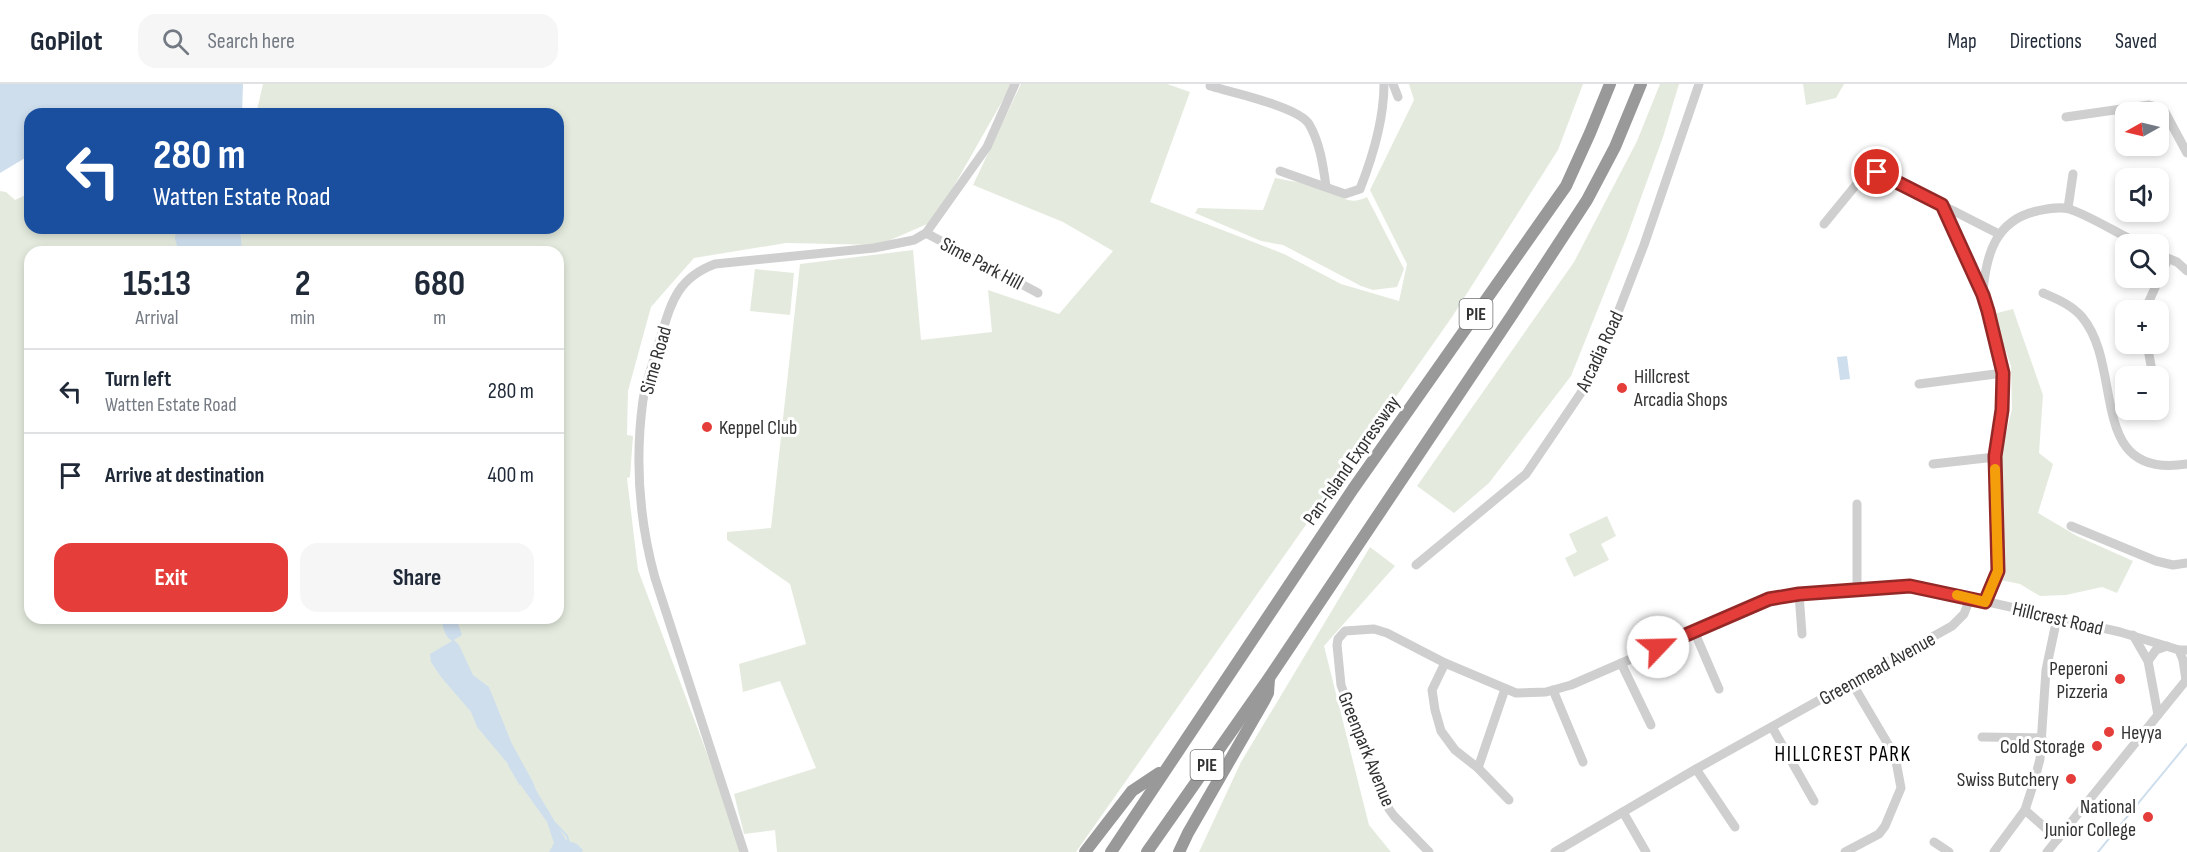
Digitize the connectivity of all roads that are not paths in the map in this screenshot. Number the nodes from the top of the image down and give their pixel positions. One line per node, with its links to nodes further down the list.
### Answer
1 (1015, 84): 17 (street)
2 (1384, 84): 13 (street)
3 (1393, 84): 8 (street)
4 (1610, 84): 65 (highway, Pan-Island Expressway / PIE)
5 (1641, 84): 51 (highway, PIE)
6 (1699, 84): 36 (street, Arcadia Road)
7 (1210, 86): 13 (street)
8 (1398, 97)
9 (2066, 117): 10 (street)
10 (2187, 153)
11 (1280, 171): 13 (street)
12 (2073, 174): 15 (street)
13 (1326, 186)
14 (1942, 205): 16 (street); 18 (street); 26 (street)
15 (2068, 208): 18 (street); 19 (street)
16 (1824, 224)
17 (926, 233): 24 (street, Sime Park Hill); 73 (street, Sime Road)
18 (1999, 234): 26 (street)
19 (2120, 234)
20 (2169, 259): 21 (street)
21 (2172, 260): 22 (street); 23 (street); 27 (street)
22 (2187, 260)
23 (2187, 271)
24 (1038, 293)
25 (2043, 293): 32 (street)
26 (1983, 295): 28 (street)
27 (2150, 300)
28 (2003, 373): 29 (street); 30 (street)
29 (1919, 384)
30 (1995, 456): 31 (street); 40 (street)
31 (1933, 464)
32 (2187, 464)
33 (1857, 504): 37 (street)
34 (2071, 526): 35 (street)
35 (2187, 563)
36 (1416, 565)
37 (1857, 589): 38 (street, Hillcrest Road); 39 (street, Hillcrest Road)
38 (1799, 594): 42 (street, Hillcrest Road); 44 (street)
39 (1970, 598): 40 (street, Hillcrest Road); 53 (street, Greenmead Avenue)
40 (1985, 602): 41 (street, Hillcrest Road)
41 (2057, 618): 45 (street, Hillcrest Road); 61 (street)
42 (1694, 631): 50 (street, Hillcrest Road); 55 (street)
43 (1341, 633): 49 (street, Hillcrest Road); 78 (street, Greenpark Avenue)
44 (1802, 634)
45 (2133, 635): 46 (street, Hillcrest Road); 48 (street)
46 (2166, 646): 47 (street, Hillcrest Road); 48 (street)
47 (2183, 650): 52 (street)
48 (2148, 661): 57 (street)
49 (1445, 663): 54 (street, Hillcrest Road); 63 (street)
50 (1622, 663): 56 (street, Hillcrest Road); 58 (street)
51 (1269, 678): 76 (highway, PIE); 77 (highway)
52 (2187, 679): 57 (street)
53 (1852, 683): 59 (street, Greenmead Avenue); 81 (street)
54 (1505, 689): 56 (street, Hillcrest Road); 63 (street)
55 (1719, 689)
56 (1553, 690): 62 (street)
57 (2158, 715): 71 (street)
58 (1651, 725)
59 (1772, 727): 64 (street, Greenmead Avenue); 67 (street)
60 (1982, 737): 61 (street)
61 (2042, 738): 68 (street)
62 (1583, 762)
63 (1478, 768): 66 (street)
64 (1696, 769): 69 (street, Greenmead Avenue); 70 (street)
65 (1164, 770): 74 (highway); 75 (highway, Pan-Island Expressway / PIE)
66 (1509, 800)
67 (1814, 801)
68 (2025, 810): 71 (street); 83 (street)
69 (1623, 812): 79 (street, Greenmead Avenue); 80 (street)
70 (1735, 827)
71 (2058, 839): 84 (street)
72 (1934, 842): 82 (street)
73 (744, 852)
74 (1085, 852)
75 (1111, 852)
76 (1147, 852)
77 (1179, 852)
78 (1429, 852)
79 (1555, 852)
80 (1646, 852)
81 (1845, 852)
82 (1949, 852)
83 (1994, 852)
84 (2047, 852)

